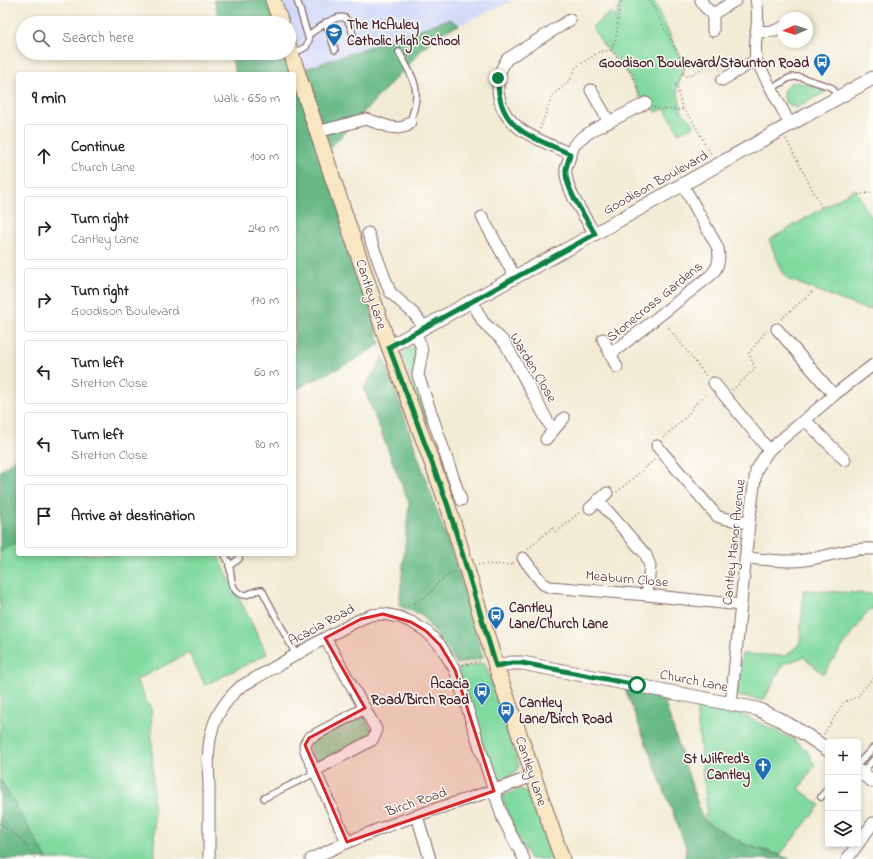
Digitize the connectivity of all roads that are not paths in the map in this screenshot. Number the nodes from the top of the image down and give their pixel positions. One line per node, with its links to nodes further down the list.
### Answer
1 (274, 0): 7 (main road)
2 (297, 0): 13 (lane)
3 (701, 0): 6 (street)
4 (736, 0): 6 (street)
5 (756, 0): 12 (street)
6 (713, 14): 11 (street)
7 (279, 16)
8 (570, 20): 30 (street)
9 (326, 22): 13 (lane); 14 (lane); 16 (lane)
10 (777, 29): 12 (street)
11 (713, 31)
12 (756, 32): 19 (street)
13 (308, 35): 15 (lane)
14 (354, 38)
15 (296, 49)
16 (335, 50)
17 (399, 52): 26 (lane)
18 (293, 60): 29 (main road, Cantley Lane)
19 (756, 60): 21 (street); 23 (street)
20 (873, 78): 24 (street, Goodison Boulevard)
21 (722, 80)
22 (591, 90): 27 (street)
23 (771, 90): 24 (lane); 28 (street)
24 (838, 97): 28 (street, Goodison Boulevard)
25 (646, 103): 27 (street)
26 (410, 122): 29 (street)
27 (609, 122): 30 (street)
28 (786, 127): 31 (street, Goodison Boulevard)
29 (318, 132): 40 (main road, Cantley Lane)
30 (570, 154): 34 (street)
31 (682, 185): 34 (street, Goodison Boulevard); 41 (street, Stonecross Gardens)
32 (482, 217): 35 (street)
33 (368, 233): 38 (street, Cantley Lane)
34 (595, 234): 35 (street, Goodison Boulevard)
35 (515, 277): 36 (street, Goodison Boulevard)
36 (472, 300): 38 (street, Goodison Boulevard); 48 (street, Warden Close)
37 (775, 326): 45 (street)
38 (419, 331): 40 (street, Goodison Boulevard); 54 (street, Cantley Lane)
39 (603, 339): 41 (street, Stonecross Gardens)
40 (389, 347): 66 (main road, Cantley Lane)
41 (611, 354): 43 (street, Stonecross Gardens)
42 (873, 365): 45 (street, Cantley Manor Avenue)
43 (617, 367)
44 (714, 383): 51 (street)
45 (834, 395): 47 (street, Cantley Manor Avenue)
46 (564, 418): 48 (street, Warden Close)
47 (805, 420): 51 (street, Cantley Manor Avenue); 52 (street)
48 (554, 430): 49 (street, Warden Close)
49 (546, 439)
50 (659, 449): 55 (street)
51 (769, 450): 55 (street, Cantley Manor Avenue)
52 (845, 460)
53 (607, 493): 62 (street)
54 (461, 500)
55 (749, 523): 60 (street, Cantley Manor Avenue)
56 (873, 549): 60 (street)
57 (225, 556): 61 (lane)
58 (239, 556): 61 (lane)
59 (522, 556): 62 (street, Meaburn Close)
60 (746, 558): 63 (street, Cantley Manor Avenue)
61 (229, 566): 65 (lane)
62 (647, 595): 63 (street, Meaburn Close)
63 (741, 604): 67 (street, Cantley Manor Avenue)
64 (325, 638): 65 (street, Acacia Road); 68 (street); 78 (street, Acacia Road)
65 (296, 655): 88 (street, Acacia Road)
66 (495, 662): 67 (street, Church Lane); 76 (main road, Cantley Lane)
67 (731, 704): 69 (street, Church Lane)
68 (365, 708): 74 (street); 74 (street)
69 (823, 746)
70 (873, 748): 72 (lane)
71 (873, 760): 73 (lane)
72 (861, 766)
73 (861, 768)
74 (314, 771): 81 (lane); 85 (street)
75 (861, 771): 77 (street)
76 (533, 776): 78 (street, Birch Road); 92 (main road, Cantley Lane)
77 (873, 781)
78 (494, 791): 82 (street, Birch Road); 91 (street, Acacia Road)
79 (825, 792): 80 (lane)
80 (821, 797)
81 (264, 798)
82 (417, 816): 85 (street, Birch Road); 90 (street)
83 (873, 823): 84 (street)
84 (861, 840)
85 (347, 842): 87 (street, Birch Road)
86 (856, 847): 93 (street)
87 (331, 855): 89 (street, Birch Road)
88 (209, 859)
89 (311, 859)
90 (430, 859)
91 (524, 859)
92 (562, 859)
93 (847, 859)

